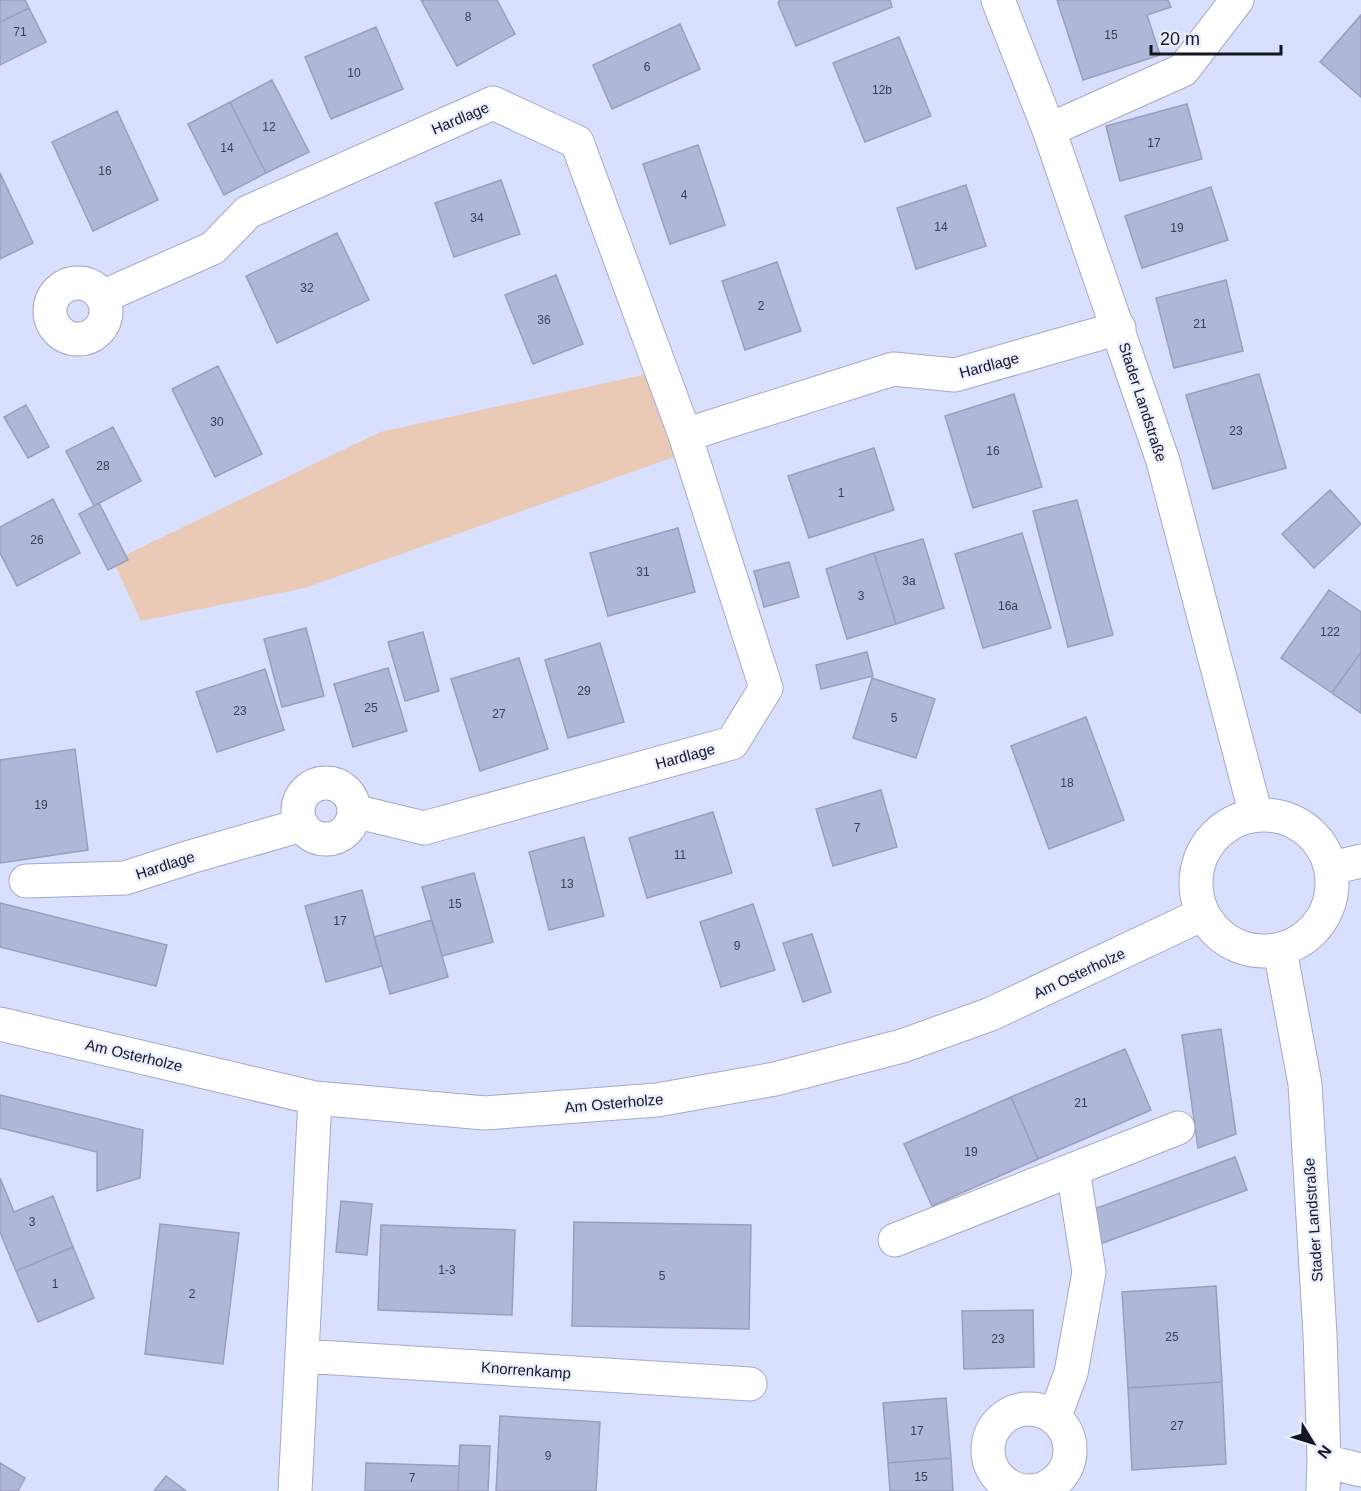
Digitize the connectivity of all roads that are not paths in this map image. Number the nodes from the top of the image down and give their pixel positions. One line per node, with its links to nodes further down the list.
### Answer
1 (998, 0): 3 (street, Stader Landstraße)
2 (1237, 0): 3 (street)
3 (1049, 130): 5 (street, Stader Landstraße)
4 (102, 297): 6 (street, Hardlage)
5 (1119, 328): 6 (street, Hardlage); 8 (street, Stader Landstraße)
6 (686, 435): 7 (street, Hardlage)
7 (354, 812): 9 (street); 9 (street)
8 (1256, 815): 10 (street); 12 (street)
9 (302, 825): 11 (street, Hardlage)
10 (1347, 865): 13 (street)
11 (26, 881)
12 (1203, 914): 13 (street); 15 (street, Am Osterholze)
13 (1280, 950): 23 (street, Stader Landstraße)
14 (0, 1024): 15 (street, Am Osterholze)
15 (315, 1098): 19 (street)
16 (1178, 1128): 17 (street)
17 (1073, 1170): 18 (street); 21 (street)
18 (895, 1240)
19 (302, 1356): 20 (street, Knorrenkamp); 25 (street)
20 (750, 1384)
21 (1054, 1418): 24 (street); 24 (street)
22 (1361, 1470): 23 (street)
23 (1324, 1476)
24 (1062, 1483)
25 (295, 1491)

